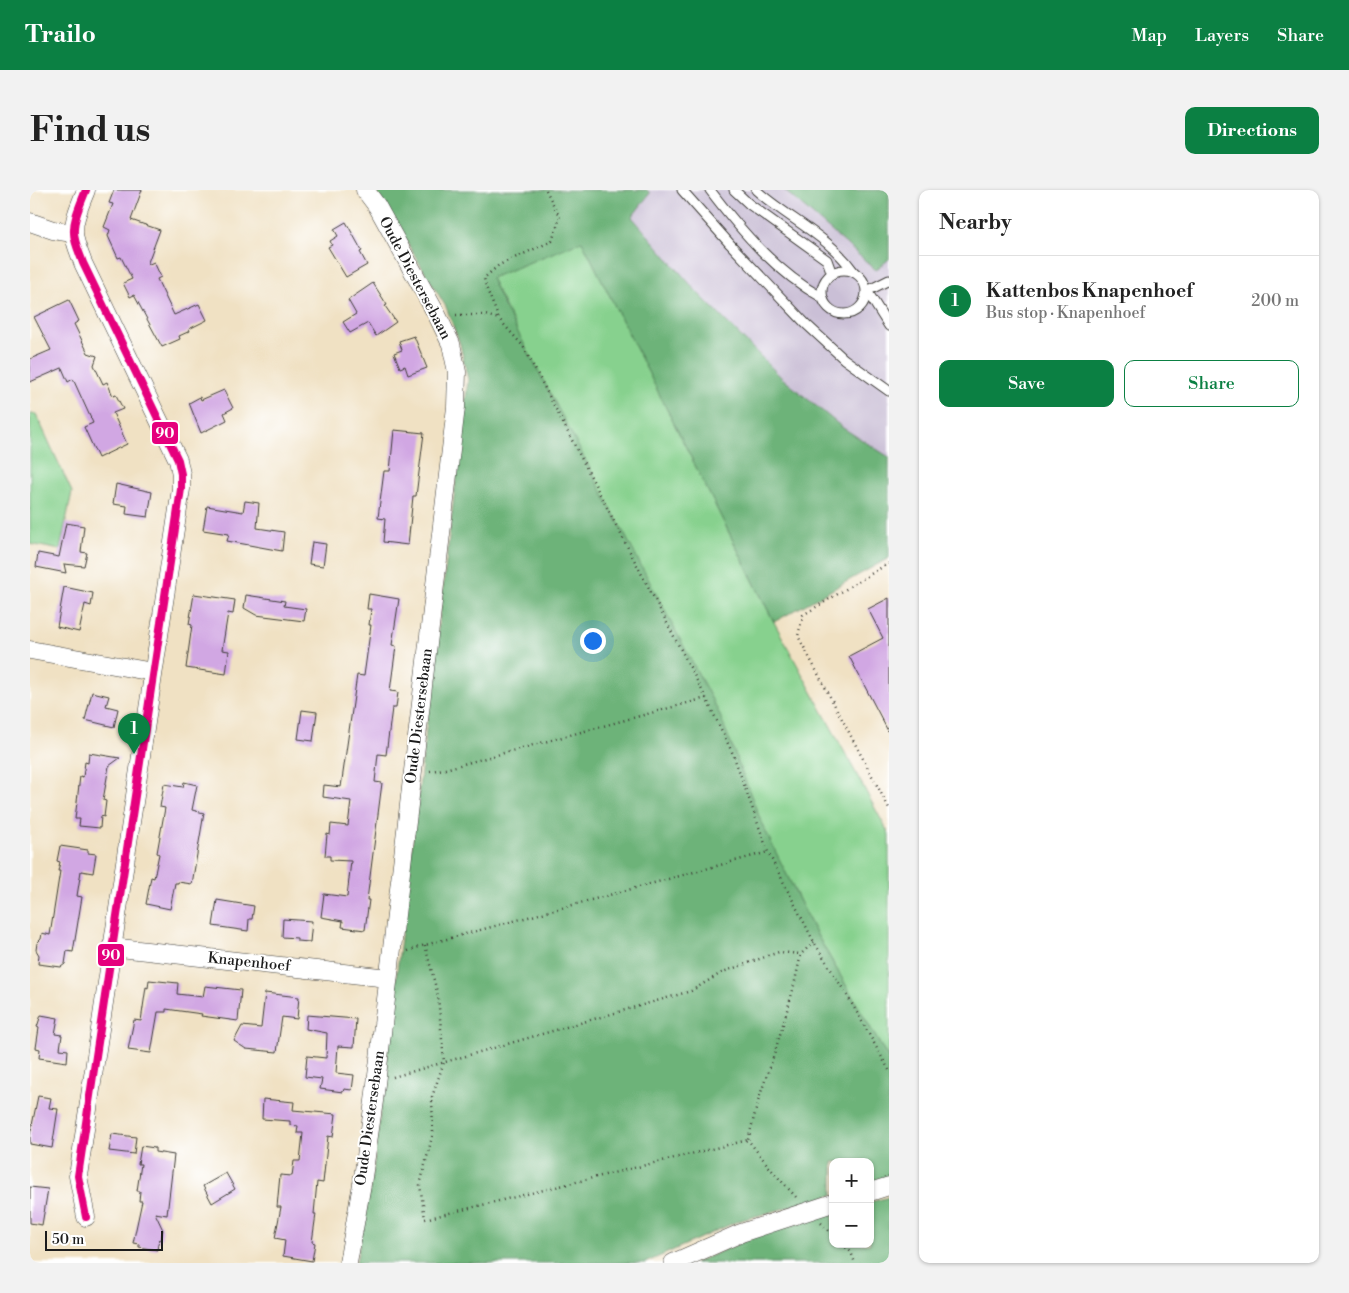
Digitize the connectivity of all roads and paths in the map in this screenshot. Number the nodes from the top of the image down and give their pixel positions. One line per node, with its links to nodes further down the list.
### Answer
1 (86, 190): 9 (street)
2 (365, 190): 15 (street, Oude Diestersebaan)
3 (546, 190): 16 (path)
4 (682, 190): 18 (lane)
5 (710, 190): 14 (lane)
6 (734, 190): 11 (lane)
7 (756, 190): 10 (lane)
8 (30, 222): 9 (street)
9 (74, 233): 21 (street)
10 (854, 272): 11 (lane); 13 (lane)
11 (832, 274): 14 (lane)
12 (889, 280): 13 (lane)
13 (867, 292): 14 (lane); 17 (lane)
14 (823, 298)
15 (437, 315): 16 (path); 23 (street, Oude Diestersebaan)
16 (499, 319): 22 (path)
17 (889, 326)
18 (889, 391)
19 (889, 563): 24 (path)
20 (30, 650): 21 (street)
21 (153, 672): 28 (street)
22 (706, 698): 23 (path); 25 (path)
23 (412, 773): 30 (street, Oude Diestersebaan)
24 (889, 808)
25 (768, 852): 26 (path); 27 (path)
26 (814, 942): 29 (path); 33 (path)
27 (425, 945): 30 (path); 32 (path)
28 (111, 947): 31 (street, Knapenhoef); 40 (street)
29 (801, 954): 32 (path); 35 (path)
30 (390, 958): 31 (street, Oude Diestersebaan)
31 (388, 978): 34 (street, Oude Diestersebaan)
32 (444, 1062): 34 (path); 35 (path)
33 (889, 1070)
34 (376, 1082): 43 (street, Oude Diestersebaan)
35 (748, 1140): 39 (path)
36 (889, 1186): 37 (street)
37 (874, 1191)
38 (829, 1204): 39 (street)
39 (808, 1211): 41 (path); 44 (street)
40 (86, 1217)
41 (829, 1231)
42 (846, 1248): 45 (path)
43 (348, 1263)
44 (673, 1263)
45 (855, 1263)

